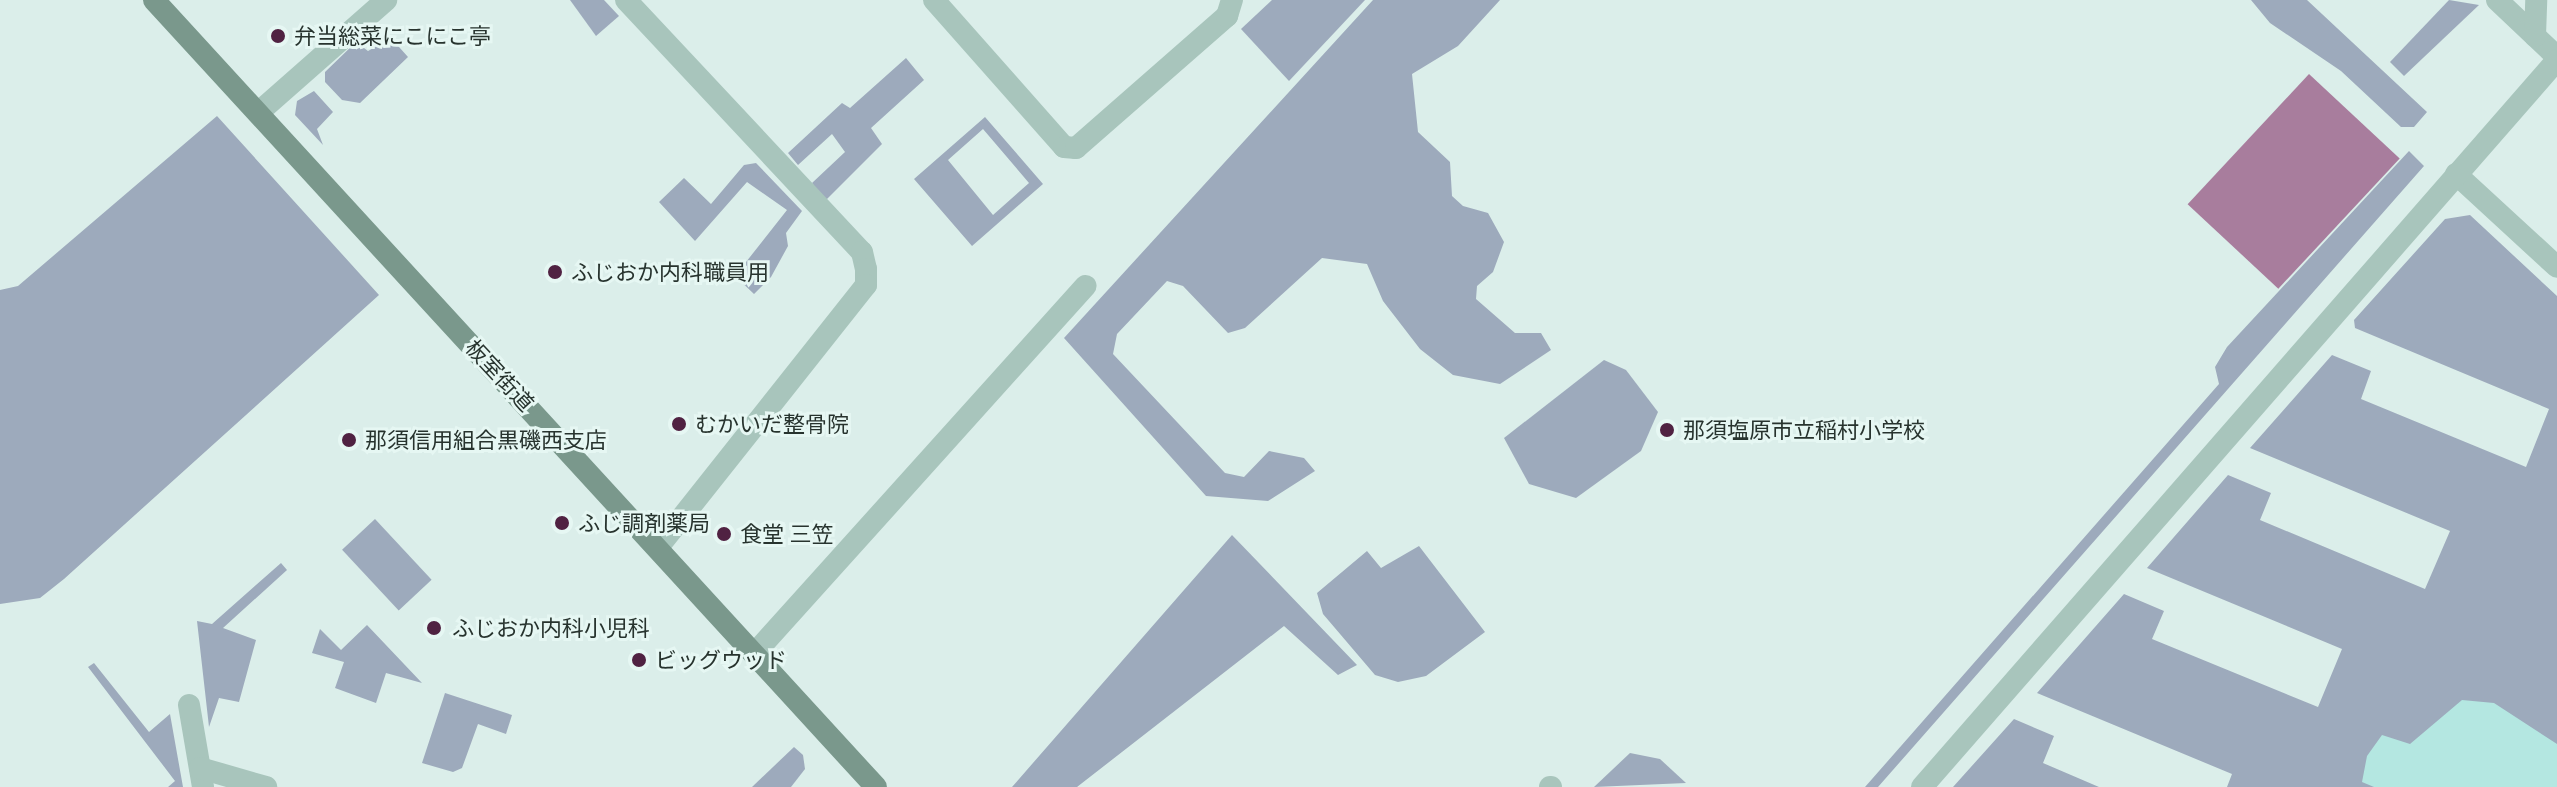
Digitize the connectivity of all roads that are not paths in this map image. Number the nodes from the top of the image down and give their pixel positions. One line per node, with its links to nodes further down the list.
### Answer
1 (154, 0): 10 (main road, 板室街道)
2 (386, 0): 10 (street)
3 (626, 0): 14 (street)
4 (934, 0): 5 (street)
5 (1232, 0)
6 (2497, 0): 8 (street)
7 (2536, 0): 8 (street)
8 (2535, 36): 9 (street)
9 (2557, 58): 11 (street)
10 (258, 113): 14 (main road, 板室街道)
11 (2456, 174): 12 (street); 20 (street)
12 (2557, 267)
13 (1086, 286): 15 (street)
14 (658, 547): 15 (main road, 板室街道)
15 (755, 653): 19 (main road, 板室街道)
16 (189, 705): 17 (street)
17 (201, 778): 18 (street)
18 (266, 787)
19 (876, 787)
20 (1922, 787)

